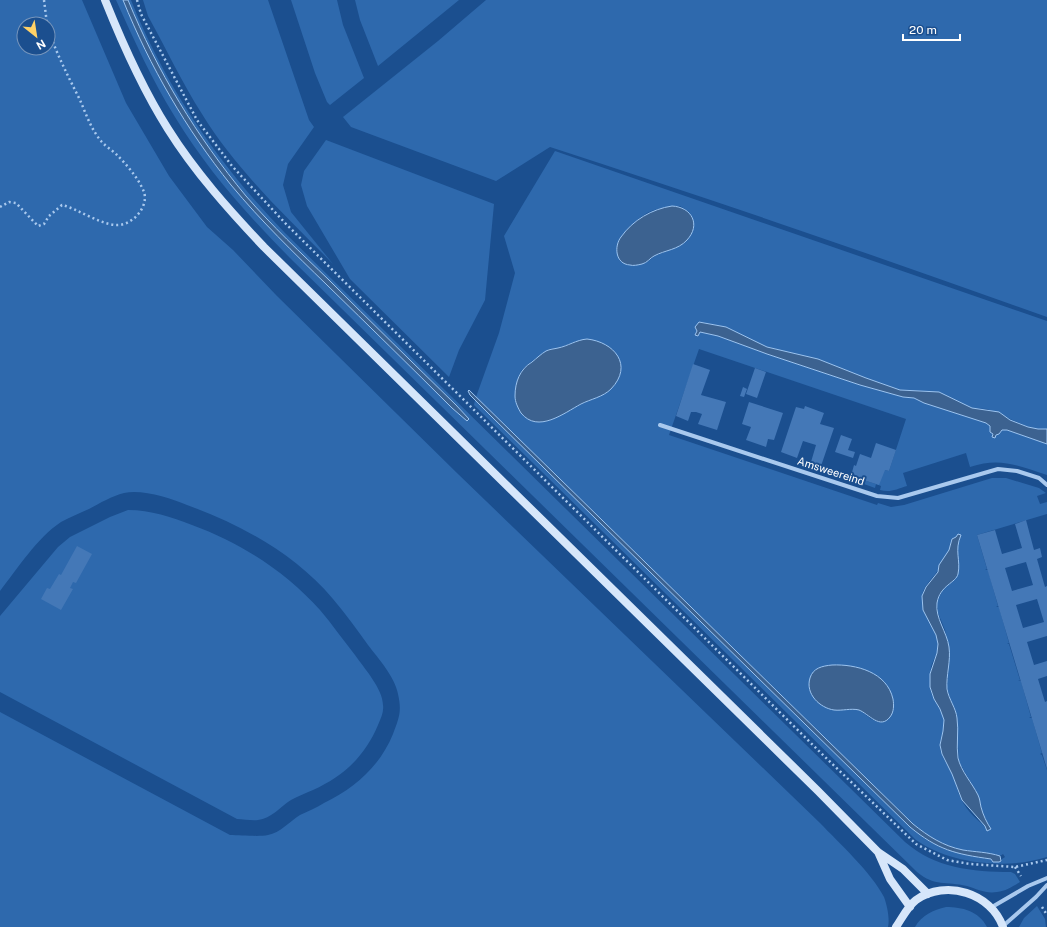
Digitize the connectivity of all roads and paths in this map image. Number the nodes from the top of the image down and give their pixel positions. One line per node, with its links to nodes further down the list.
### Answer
1 (44, 0): 4 (path)
2 (105, 0): 9 (main road)
3 (137, 0): 10 (path)
4 (46, 16)
5 (56, 50): 6 (path)
6 (0, 207)
7 (660, 425): 8 (street, Amsweereind)
8 (1047, 485)
9 (878, 852): 13 (main road); 15 (main road)
10 (1047, 860)
11 (1047, 878): 14 (street)
12 (1047, 885): 16 (street)
13 (928, 894): 14 (main road); 15 (main road)
14 (992, 907): 16 (main road)
15 (910, 908): 17 (main road)
16 (1003, 926)
17 (896, 927)

